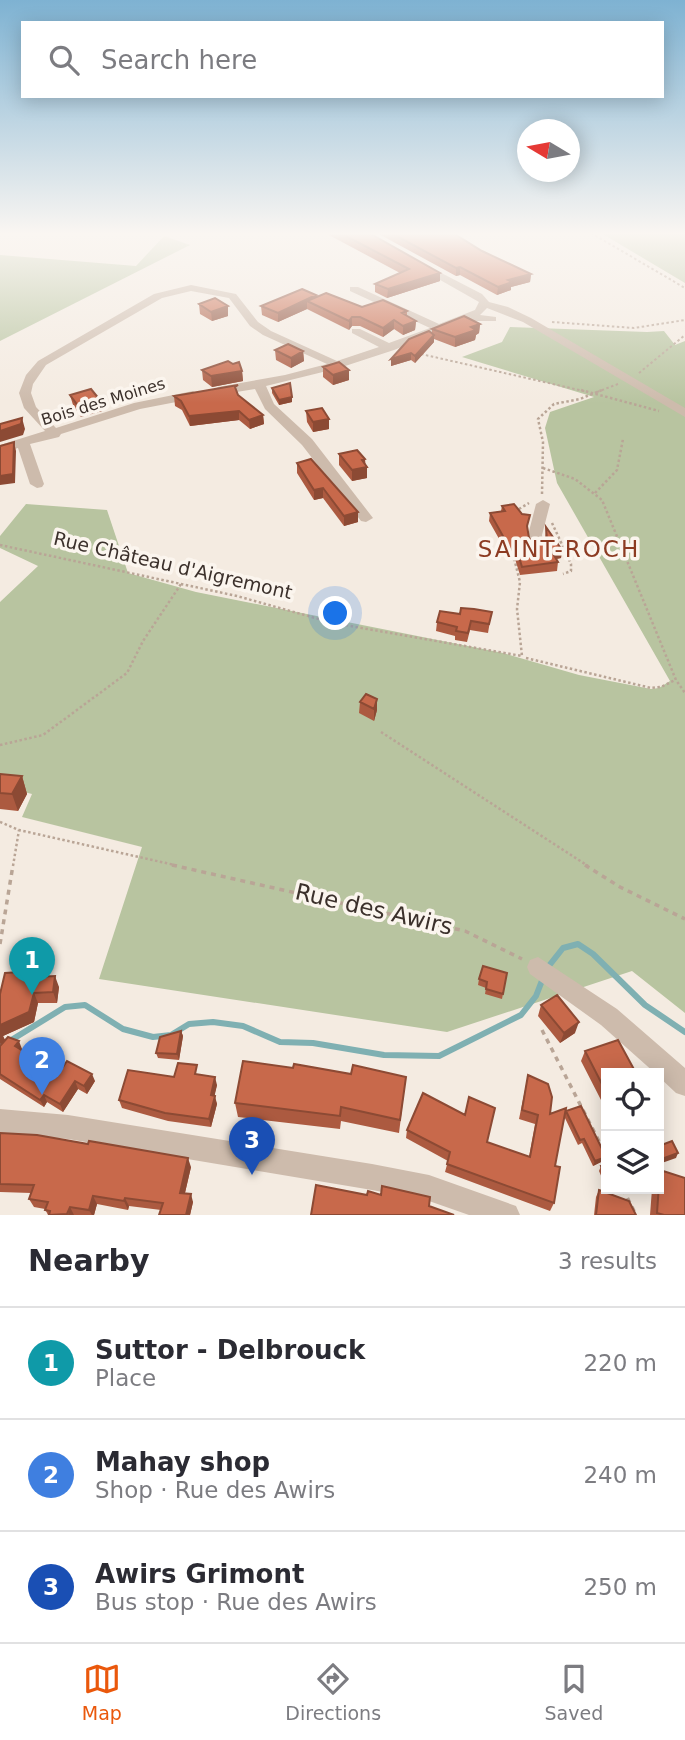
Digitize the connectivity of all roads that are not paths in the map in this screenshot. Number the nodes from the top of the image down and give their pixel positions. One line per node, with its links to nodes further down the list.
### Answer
1 (184, 290): 14 (street)
2 (200, 290): 11 (street)
3 (356, 290): 8 (street)
4 (466, 290): 5 (street)
5 (484, 304): 6 (street, Bois des Moines); 13 (street)
6 (464, 318): 7 (street); 8 (street, Bois des Moines)
7 (492, 319)
8 (438, 328): 10 (street, Bois des Moines)
9 (356, 331): 10 (street)
10 (390, 348): 11 (street, Bois des Moines)
11 (335, 366): 12 (street, Bois des Moines)
12 (259, 385): 14 (street, Bois des Moines); 19 (street)
13 (685, 413)
14 (55, 434): 15 (street, Bois des Moines)
15 (23, 443): 16 (street, Bois des Moines); 17 (street)
16 (0, 449)
17 (37, 484)
18 (543, 504): 20 (street)
19 (366, 518)
20 (537, 546)
21 (546, 971): 22 (street)
22 (685, 1084)
23 (0, 1121): 24 (street)
24 (507, 1215)

